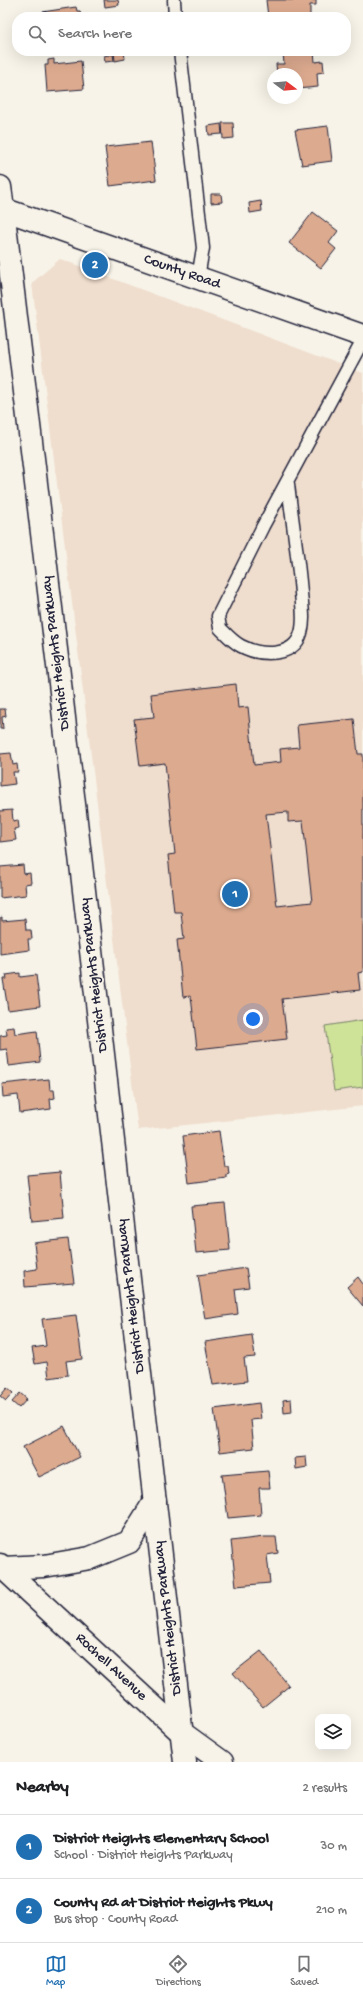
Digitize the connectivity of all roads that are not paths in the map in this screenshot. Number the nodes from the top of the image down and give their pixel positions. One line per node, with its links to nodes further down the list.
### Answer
1 (174, 0): 2 (lane)
2 (175, 12)
3 (181, 56): 6 (lane)
4 (0, 187): 5 (street, District Heights Parkway)
5 (1, 208): 6 (street, County Road); 10 (street, District Heights Parkway)
6 (198, 278): 7 (street, County Road)
7 (363, 336)
8 (363, 340): 9 (lane)
9 (288, 484): 9 (lane)
10 (155, 1501): 11 (street, Rochell Avenue); 12 (street, District Heights Parkway)
11 (1, 1567): 12 (street, Rochell Avenue)
12 (182, 1733): 13 (street, District Heights Parkway); 14 (street, Rochell Avenue)
13 (185, 1762)
14 (222, 1762)

